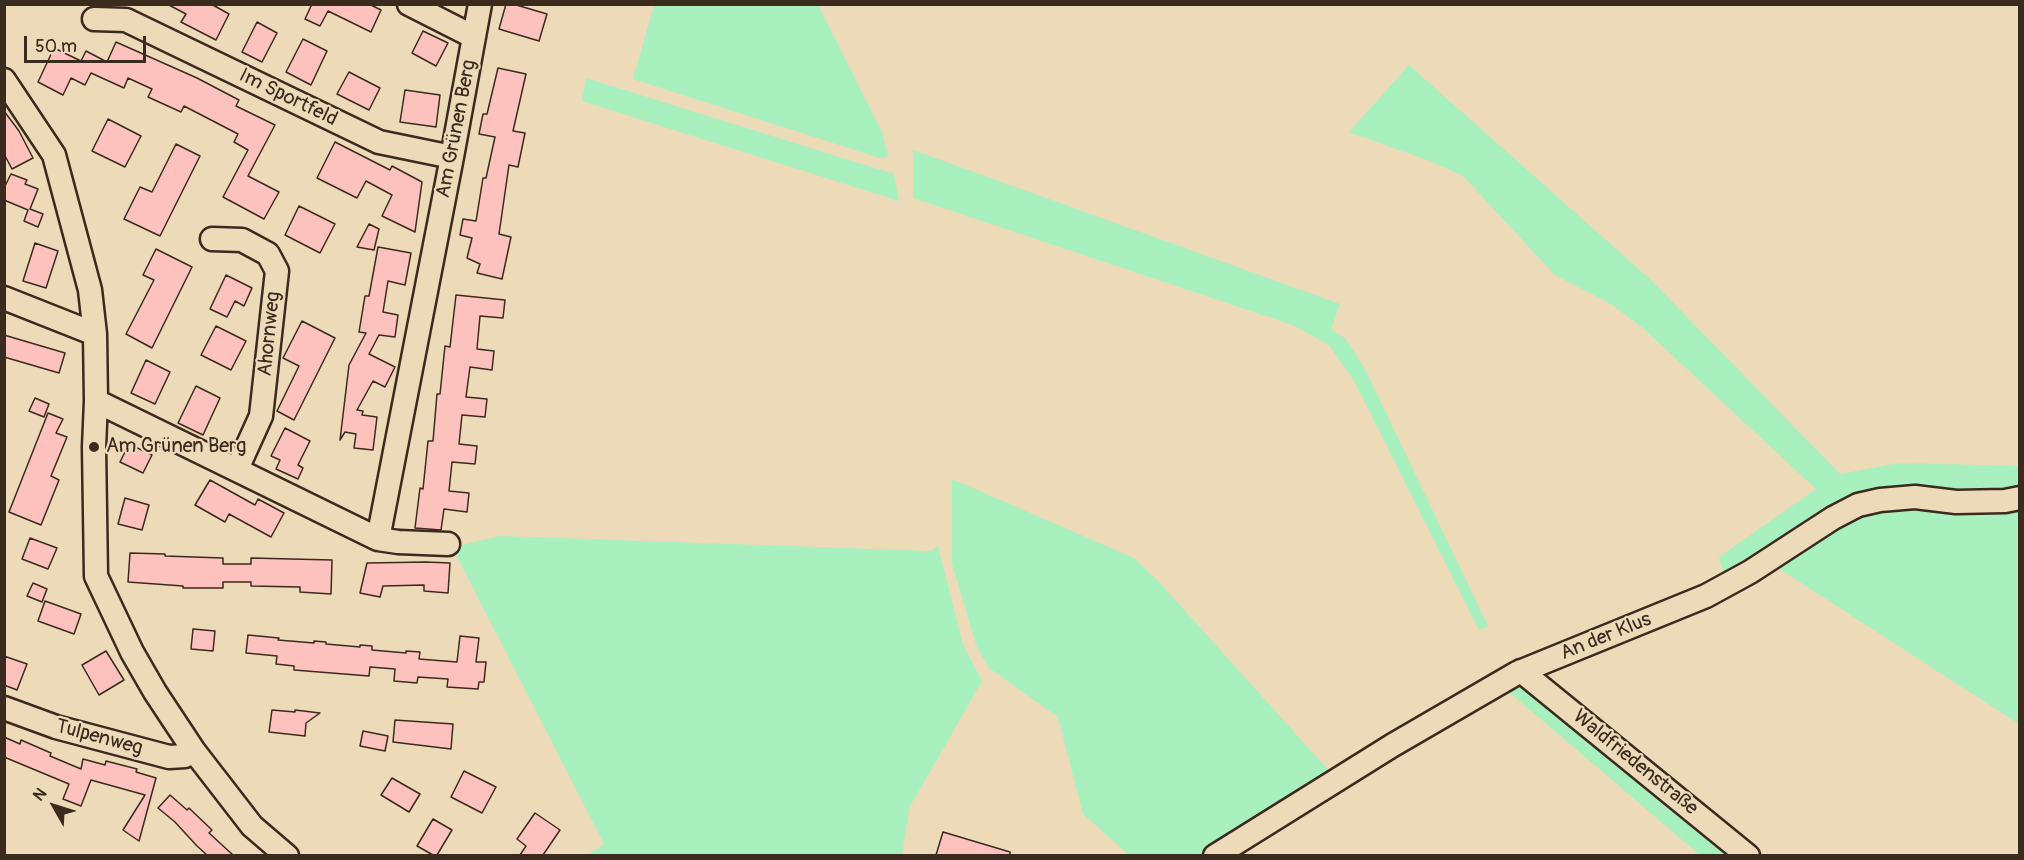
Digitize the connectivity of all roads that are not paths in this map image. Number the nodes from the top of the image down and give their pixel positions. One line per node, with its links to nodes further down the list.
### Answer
1 (409, 4): 4 (street)
2 (480, 4): 4 (street, Am Grünen Berg)
3 (94, 19): 6 (street, Im Sportfeld)
4 (474, 37): 6 (street, Am Grünen Berg)
5 (4, 80): 9 (street)
6 (452, 157): 13 (street, Am Grünen Berg)
7 (212, 239): 11 (street, Ahornweg)
8 (4, 298): 9 (street)
9 (95, 334): 10 (street)
10 (96, 401): 11 (street); 17 (street)
11 (237, 469): 13 (street)
12 (2019, 498): 15 (street, An der Klus)
13 (378, 539): 14 (street)
14 (448, 544)
15 (1521, 671): 19 (street, An der Klus); 20 (street, Waldfriedenstraße)
16 (4, 708): 17 (street, Tulpenweg)
17 (194, 751): 18 (street)
18 (287, 855)
19 (1215, 855)
20 (1748, 855)

